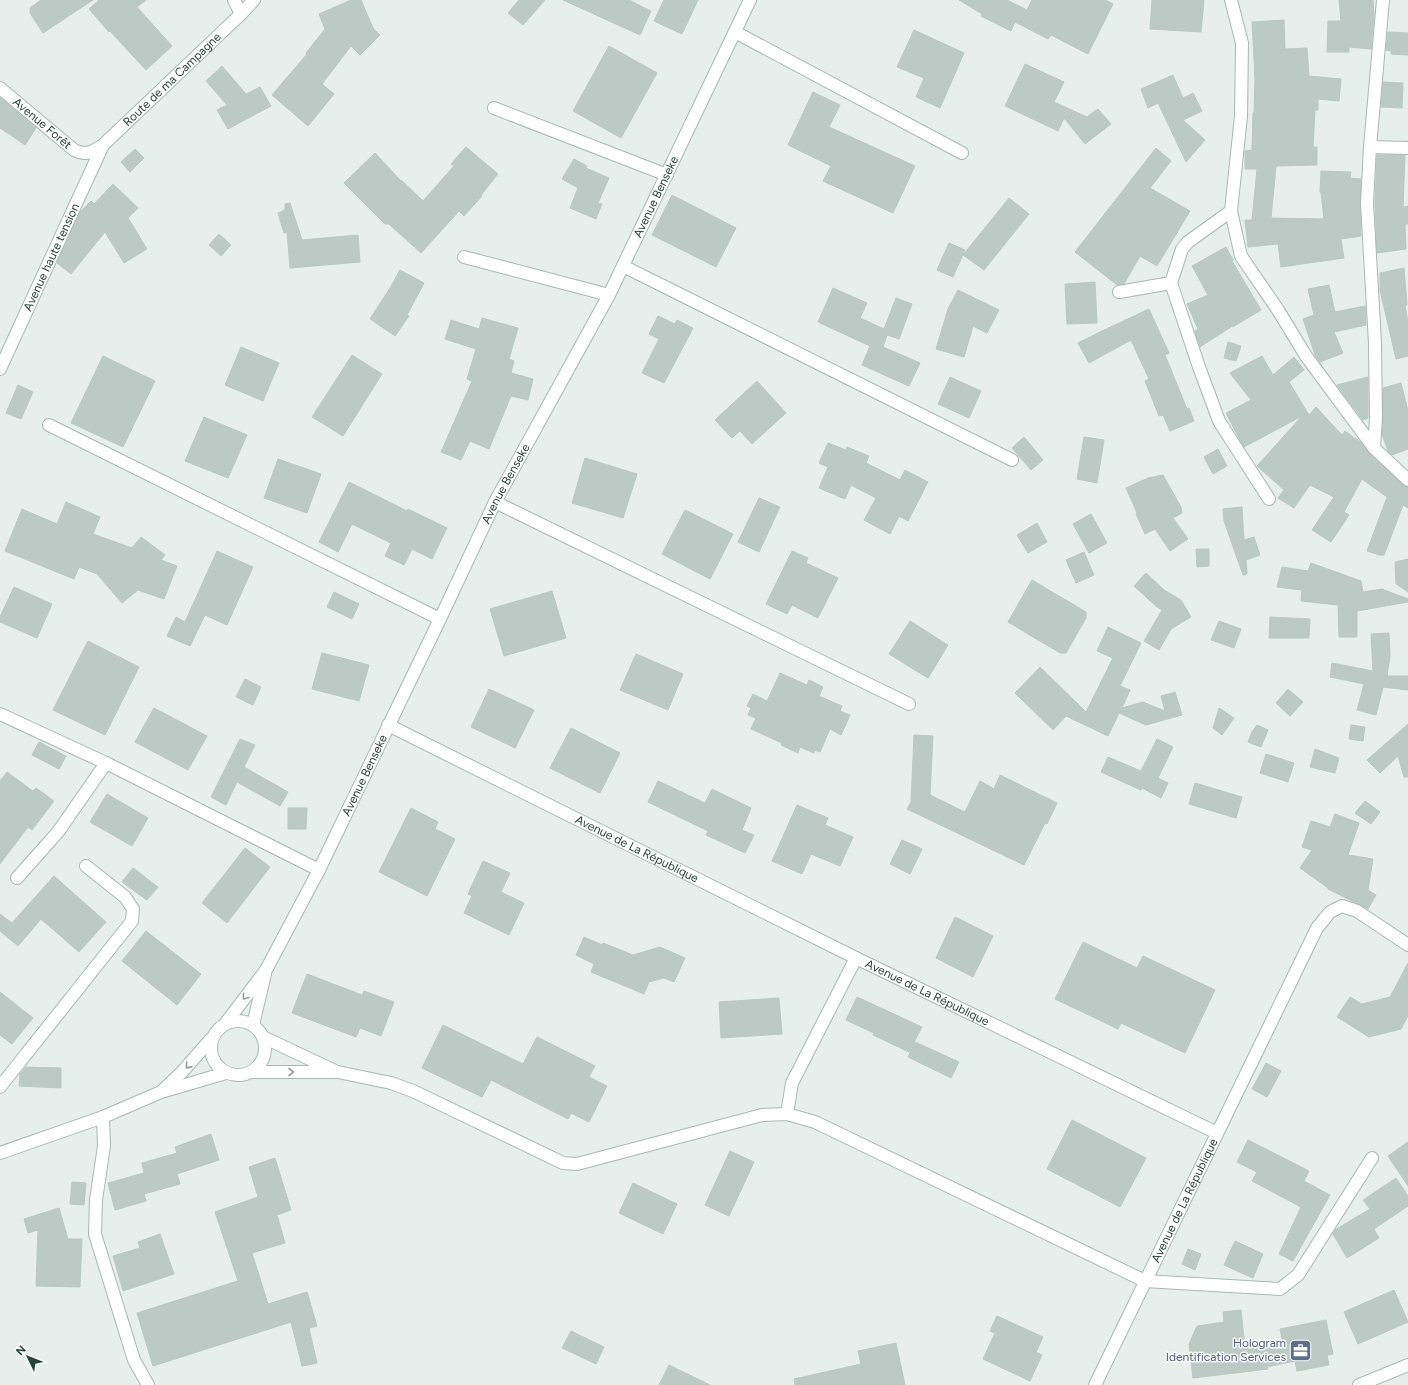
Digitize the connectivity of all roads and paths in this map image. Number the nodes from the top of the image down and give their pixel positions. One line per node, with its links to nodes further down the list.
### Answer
1 (234, 0): 6 (street)
2 (254, 0): 6 (street, Route de ma Campagne)
3 (750, 0): 7 (street, Avenue Benseke)
4 (1232, 0): 16 (street)
5 (1383, 0): 11 (street)
6 (241, 14): 10 (street, Route de ma Campagne)
7 (735, 32): 14 (street); 15 (street, Avenue Benseke)
8 (0, 88): 13 (street, Avenue Forêt)
9 (494, 108): 15 (street)
10 (103, 145): 13 (street, Route de ma Campagne); 22 (street, Avenue haute tension)
11 (1370, 147): 12 (street); 24 (street)
12 (1408, 148)
13 (86, 153)
14 (962, 153)
15 (667, 175): 18 (street, Avenue Benseke)
16 (1231, 212): 19 (street); 24 (street)
17 (464, 257): 21 (street)
18 (623, 266): 21 (street, Avenue Benseke); 25 (street)
19 (1171, 283): 20 (street); 27 (street)
20 (1119, 292)
21 (609, 295): 28 (street, Avenue Benseke)
22 (0, 369)
23 (49, 425): 29 (street)
24 (1374, 448): 26 (street)
25 (1012, 460)
26 (1408, 480)
27 (1269, 499)
28 (495, 502): 29 (street, Avenue Benseke); 30 (street)
29 (440, 619): 32 (street, Avenue Benseke)
30 (909, 704)
31 (0, 714): 33 (street)
32 (388, 725): 35 (street, Avenue Benseke); 38 (street, Avenue de La République)
33 (106, 763): 35 (street); 36 (street)
34 (86, 866): 47 (street)
35 (319, 870): 39 (street, Avenue Benseke)
36 (17, 878)
37 (1408, 945): 51 (street)
38 (856, 958): 49 (street); 51 (street, Avenue de La République)
39 (266, 970): 40 (street, one-way to 40); 41 (street)
40 (225, 1024): 41 (street); 43 (street)
41 (253, 1025): 42 (street)
42 (263, 1037): 44 (street); 45 (street)
43 (212, 1038): 46 (street); 48 (street, one-way to 48)
44 (252, 1072): 45 (street, one-way to 45); 46 (street)
45 (338, 1072): 49 (street)
46 (226, 1073): 48 (street)
47 (0, 1087)
48 (161, 1092): 50 (street)
49 (787, 1114): 54 (street)
50 (103, 1116): 52 (street); 56 (street)
51 (1217, 1133): 54 (street, Avenue de La République)
52 (0, 1153)
53 (1372, 1158): 54 (street)
54 (1145, 1281): 57 (street, Avenue de La République)
55 (1408, 1365): 58 (street)
56 (148, 1385)
57 (1095, 1385)
58 (1359, 1385)

